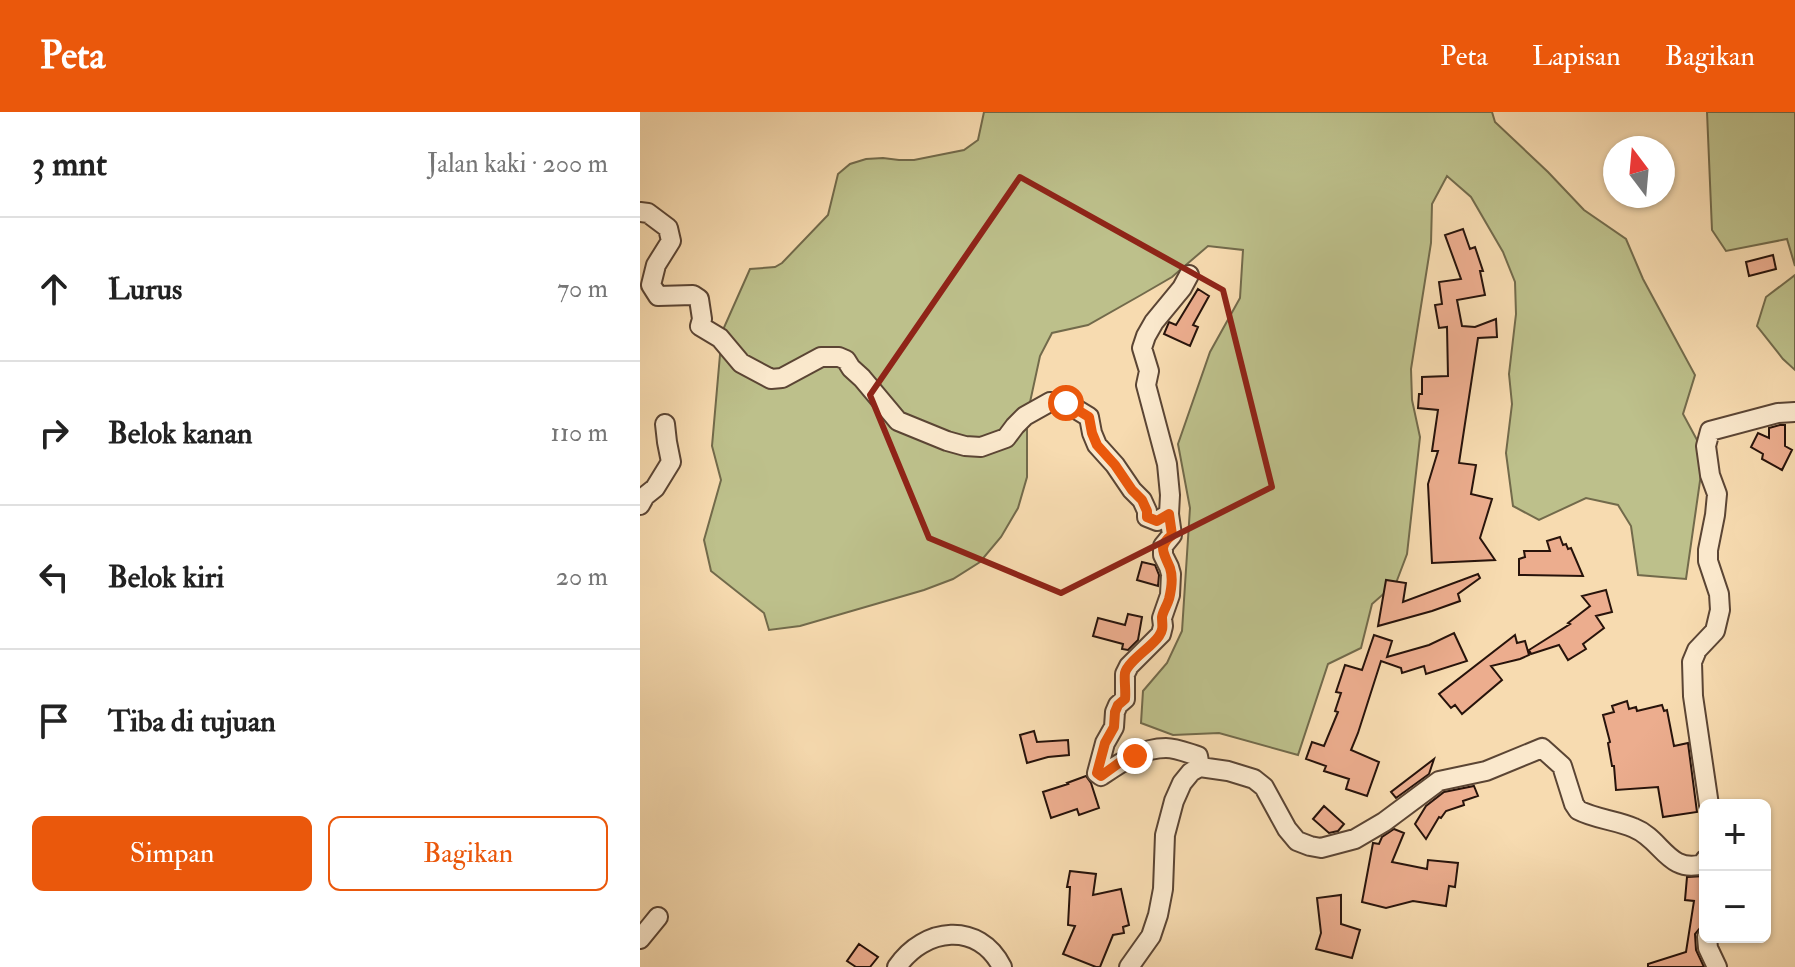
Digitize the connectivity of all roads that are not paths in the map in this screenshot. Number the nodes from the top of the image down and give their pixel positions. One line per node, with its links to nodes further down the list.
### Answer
1 (640, 212): 6 (street)
2 (1189, 275): 6 (street)
3 (1795, 412): 8 (street)
4 (665, 424): 5 (street)
5 (640, 505)
6 (1169, 514): 7 (street)
7 (1200, 767): 9 (street); 15 (street)
8 (1708, 799)
9 (1699, 866)
10 (658, 917): 11 (street)
11 (640, 939)
12 (1708, 943): 16 (street)
13 (897, 967): 14 (street)
14 (1002, 967)
15 (1129, 967)
16 (1717, 967)

